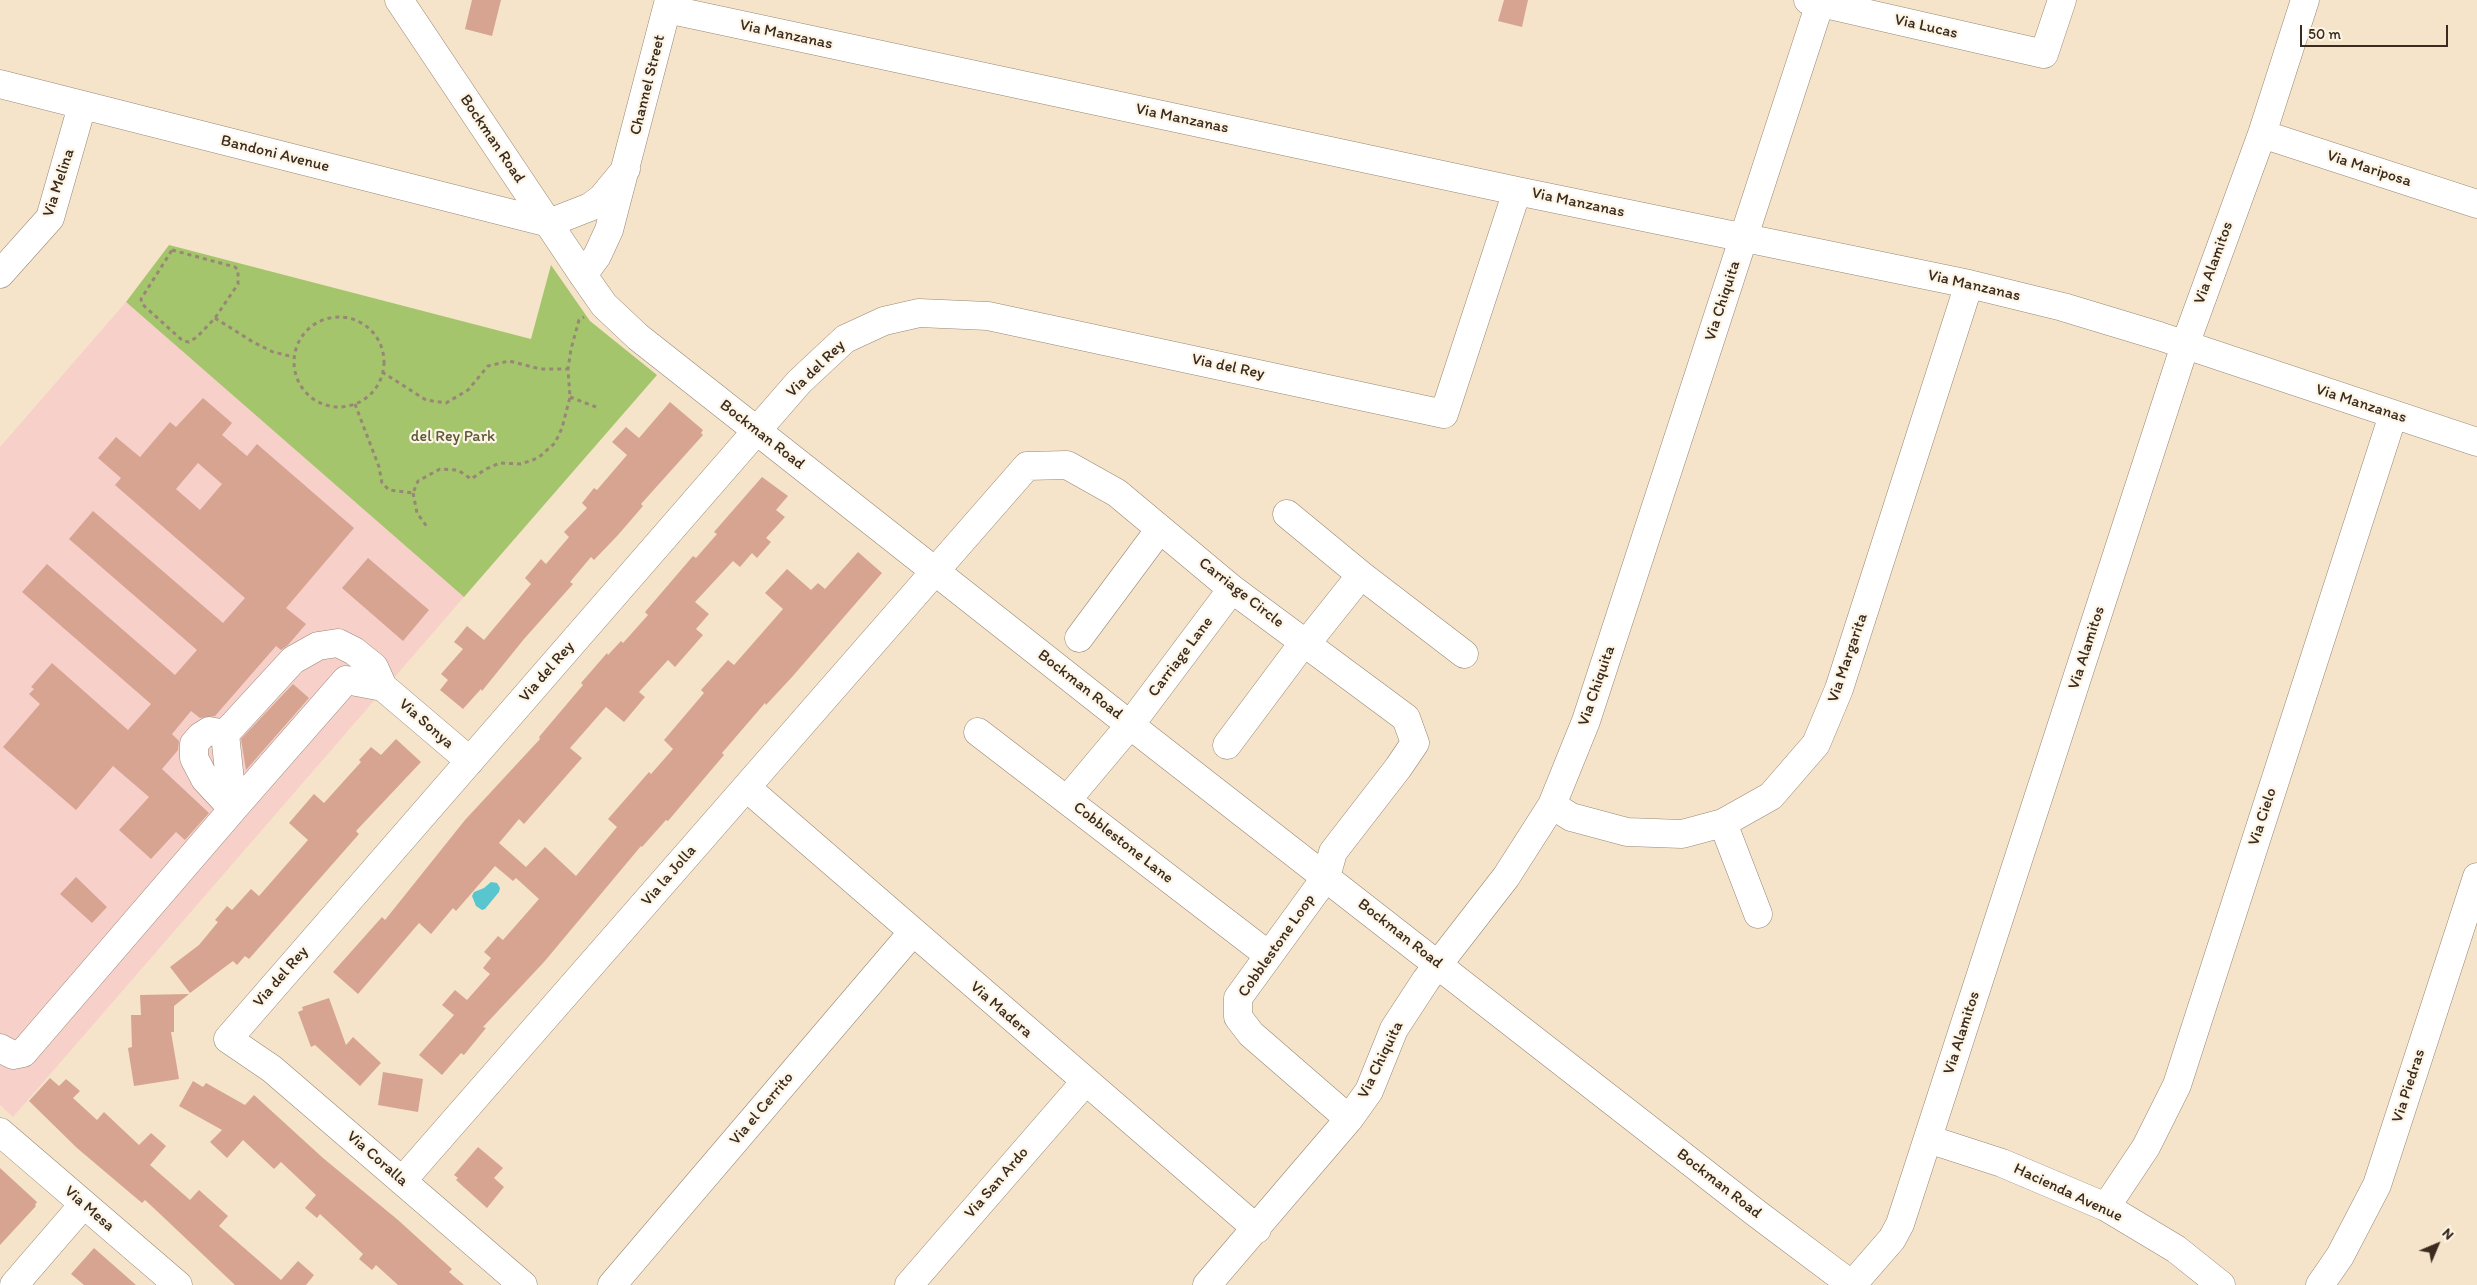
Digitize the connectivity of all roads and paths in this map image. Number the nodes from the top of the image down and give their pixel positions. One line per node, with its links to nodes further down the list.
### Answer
1 (399, 0): 12 (street, Bockman Road)
2 (2062, 0): 4 (street, Via Lucas)
3 (2305, 0): 8 (street, Via Alamitos)
4 (1816, 1): 13 (street, Via Chiquita)
5 (668, 4): 9 (street, Channel Street); 10 (street, Via Manzanas)
6 (0, 84): 7 (street, Bandoni Avenue)
7 (82, 106): 12 (street, Bandoni Avenue); 14 (street, Via Melina)
8 (2262, 134): 11 (street, Via Mariposa); 19 (street, Via Alamitos)
9 (626, 169): 12 (street, Channel Street); 15 (street, Channel Street)
10 (1517, 191): 13 (street, Via Manzanas); 27 (street, Via del Rey)
11 (2475, 196)
12 (550, 223): 15 (street, Bockman Road)
13 (1744, 238): 16 (street, Via Manzanas); 46 (street, Via Chiquita)
14 (0, 274)
15 (583, 275): 17 (street, Bockman Road)
16 (1969, 284): 19 (street, Via Manzanas); 48 (street, Via Margarita)
17 (604, 305): 21 (path); 27 (street, Bockman Road)
18 (215, 318): 18 (path); 20 (path)
19 (2184, 345): 26 (street, Via Manzanas); 60 (street, Via Alamitos)
20 (294, 357): 22 (path); 24 (path)
21 (568, 369): 22 (path); 23 (path)
22 (382, 372): 24 (path)
23 (570, 397): 25 (path); 29 (path)
24 (355, 404): 29 (path)
25 (596, 407)
26 (2393, 415): 28 (street, Via Manzanas); 63 (street, Via Cielo)
27 (758, 432): 33 (street, Bockman Road); 43 (street, Via del Rey)
28 (2477, 442)
29 (413, 493): 31 (path)
30 (1287, 514): 34 (street)
31 (428, 528)
32 (1160, 529): 33 (street, Carriage Circle); 35 (street, Carriage Circle); 36 (street)
33 (935, 570): 40 (street, Bockman Road); 44 (street, Via la Jolla)
34 (1361, 575): 37 (street); 38 (street)
35 (1232, 589): 37 (street, Carriage Circle); 40 (street, Carriage Lane)
36 (1079, 638)
37 (1305, 643): 42 (street); 49 (street, Carriage Circle)
38 (1464, 654)
39 (383, 686): 43 (street, Via Sonya); 47 (street); 47 (street)
40 (1130, 725): 45 (street, Carriage Lane); 49 (street, Bockman Road)
41 (978, 732): 45 (street, Cobblestone Lane)
42 (1227, 745)
43 (470, 761): 55 (street, Via del Rey)
44 (746, 788): 52 (street, Via Madera); 61 (street, Via la Jolla)
45 (1067, 800): 53 (street, Cobblestone Lane)
46 (1552, 805): 48 (street, Via Margarita); 54 (street, Via Chiquita)
47 (233, 809): 56 (street)
48 (1723, 823): 51 (street)
49 (1326, 877): 53 (street, Cobblestone Loop); 54 (street, Bockman Road)
50 (2477, 877): 73 (street, Via Piedras)
51 (1758, 914)
52 (912, 934): 57 (street, Via Madera); 68 (street, Via el Cerrito)
53 (1268, 954): 58 (street, Cobblestone Loop)
54 (1438, 963): 58 (street, Via Chiquita); 71 (street, Bockman Road)
55 (228, 1039): 61 (street, Via Coralla)
56 (0, 1048)
57 (1085, 1082): 64 (street, Via Madera); 69 (street, Via San Ardo)
58 (1349, 1119): 64 (street, Via Chiquita)
59 (0, 1132): 62 (street, Via Mesa)
60 (1928, 1139): 63 (street, Hacienda Avenue); 71 (street, Via Alamitos)
61 (402, 1181): 67 (street, Via Coralla)
62 (83, 1205): 65 (street); 66 (street, Via Mesa)
63 (2106, 1207): 72 (street, Hacienda Avenue)
64 (1257, 1229): 70 (street, Via Chiquita)
65 (14, 1285)
66 (178, 1285)
67 (522, 1285)
68 (612, 1285)
69 (909, 1285)
70 (1208, 1285)
71 (1852, 1285)
72 (2221, 1285)
73 (2320, 1285)

